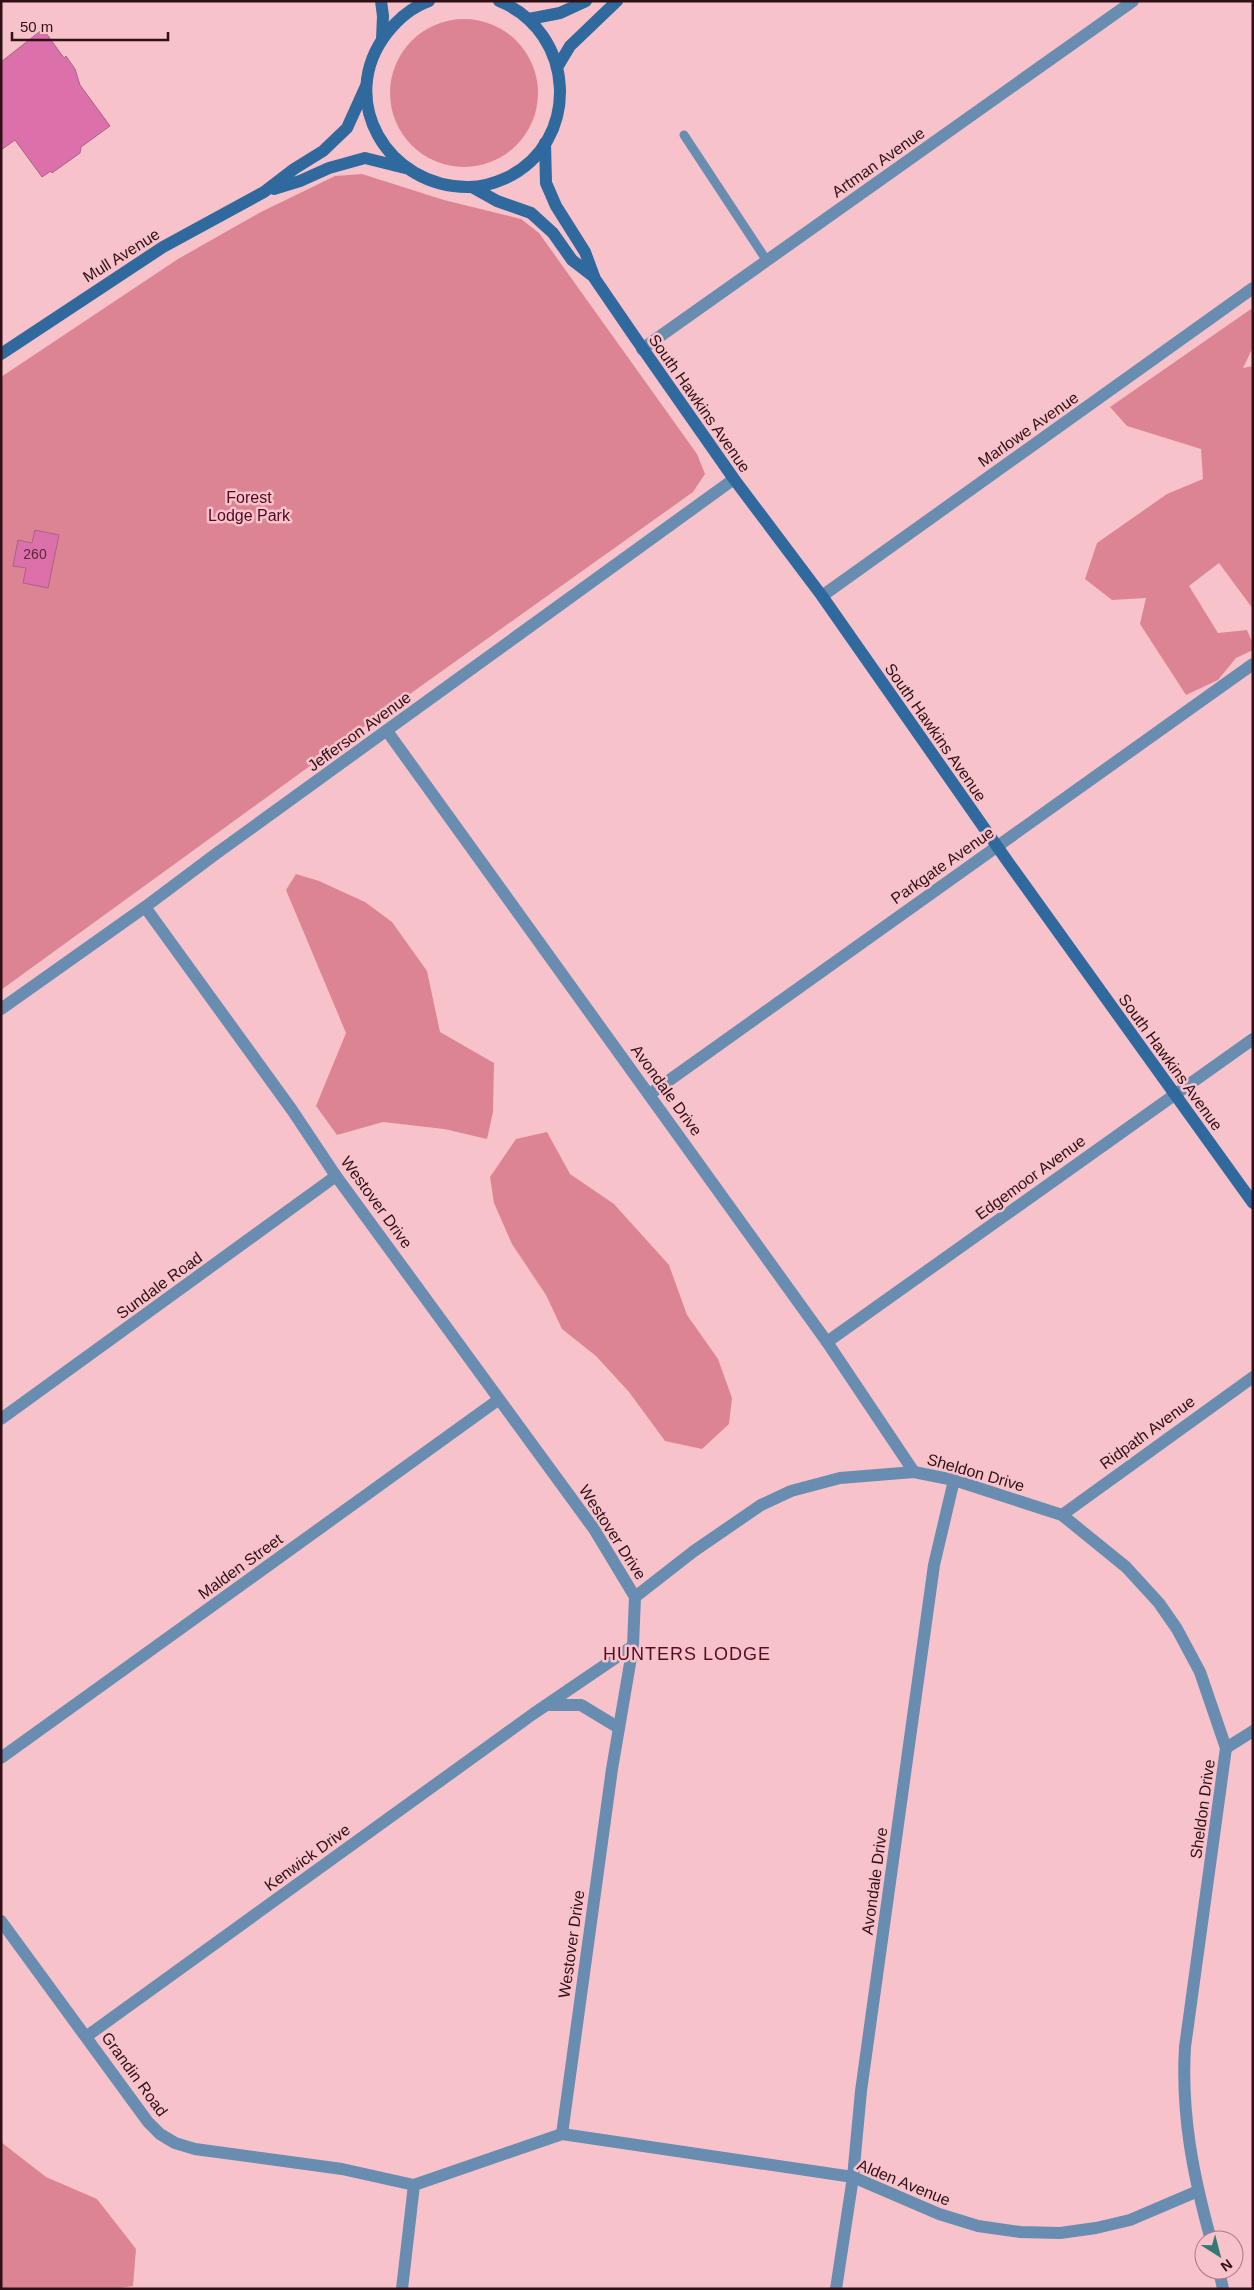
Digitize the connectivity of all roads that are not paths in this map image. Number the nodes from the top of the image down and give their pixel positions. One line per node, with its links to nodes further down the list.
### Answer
1 (381, 1): 8 (main road)
2 (429, 1): 8 (main road)
3 (499, 1): 7 (main road)
4 (586, 1): 7 (main road)
5 (616, 1): 9 (main road)
6 (1133, 1): 16 (street, Artman Avenue)
7 (529, 19): 9 (main road)
8 (382, 39): 10 (main road)
9 (558, 66): 12 (main road)
10 (367, 84): 13 (main road); 15 (main road, Mull Avenue)
11 (684, 135): 16 (lane)
12 (545, 143): 14 (main road); 17 (main road, South Hawkins Avenue)
13 (404, 168): 14 (main road); 15 (main road, Mull Avenue)
14 (472, 188): 17 (main road, South Hawkins Avenue)
15 (264, 192): 20 (main road, Mull Avenue)
16 (767, 261): 19 (street, Artman Avenue)
17 (595, 278): 19 (main road, South Hawkins Avenue)
18 (1253, 288): 22 (street, Marlowe Avenue)
19 (642, 349): 21 (main road, South Hawkins Avenue)
20 (1, 354)
21 (734, 479): 22 (main road, South Hawkins Avenue); 24 (street, Jefferson Avenue)
22 (822, 596): 25 (main road, South Hawkins Avenue)
23 (1253, 664): 25 (street, Parkgate Avenue)
24 (387, 731): 26 (street, Jefferson Avenue); 29 (street, Avondale Drive)
25 (997, 847): 29 (street, Parkgate Avenue); 30 (main road, South Hawkins Avenue)
26 (145, 907): 27 (street, Jefferson Avenue); 31 (street, Westover Drive)
27 (1, 1009)
28 (1253, 1039): 30 (street, Edgemoor Avenue)
29 (650, 1094): 33 (street, Avondale Drive)
30 (1175, 1095): 32 (main road, South Hawkins Avenue); 33 (street, Edgemoor Avenue)
31 (336, 1176): 35 (street, Westover Drive); 36 (street, Sundale Road)
32 (1253, 1203)
33 (827, 1342): 37 (street, Avondale Drive)
34 (1253, 1377): 39 (street, Ridpath Avenue)
35 (498, 1400): 40 (street, Westover Drive); 46 (street, Malden Street)
36 (1, 1419)
37 (914, 1472): 38 (street, Sheldon Drive); 40 (street, Sheldon Drive)
38 (954, 1480): 39 (street, Sheldon Drive); 50 (street, Avondale Drive)
39 (1062, 1515): 45 (street, Sheldon Drive)
40 (635, 1597): 41 (street, Westover Drive)
41 (633, 1646): 42 (street, Kenwick Drive); 43 (street, Westover Drive)
42 (547, 1705): 43 (street); 48 (street, Kenwick Drive)
43 (619, 1728): 49 (street, Westover Drive)
44 (1253, 1731): 45 (street)
45 (1226, 1748): 52 (street, Sheldon Drive)
46 (1, 1758)
47 (1, 1921): 48 (street, Grandin Road)
48 (87, 2036): 51 (street, Grandin Road)
49 (562, 2134): 50 (street, Alden Avenue); 51 (street)
50 (853, 2177): 52 (street, Alden Avenue); 55 (street, Avondale Drive)
51 (414, 2185): 54 (street)
52 (1198, 2191): 53 (street, Sheldon Drive)
53 (1208, 2230)
54 (402, 2289)
55 (836, 2289)

